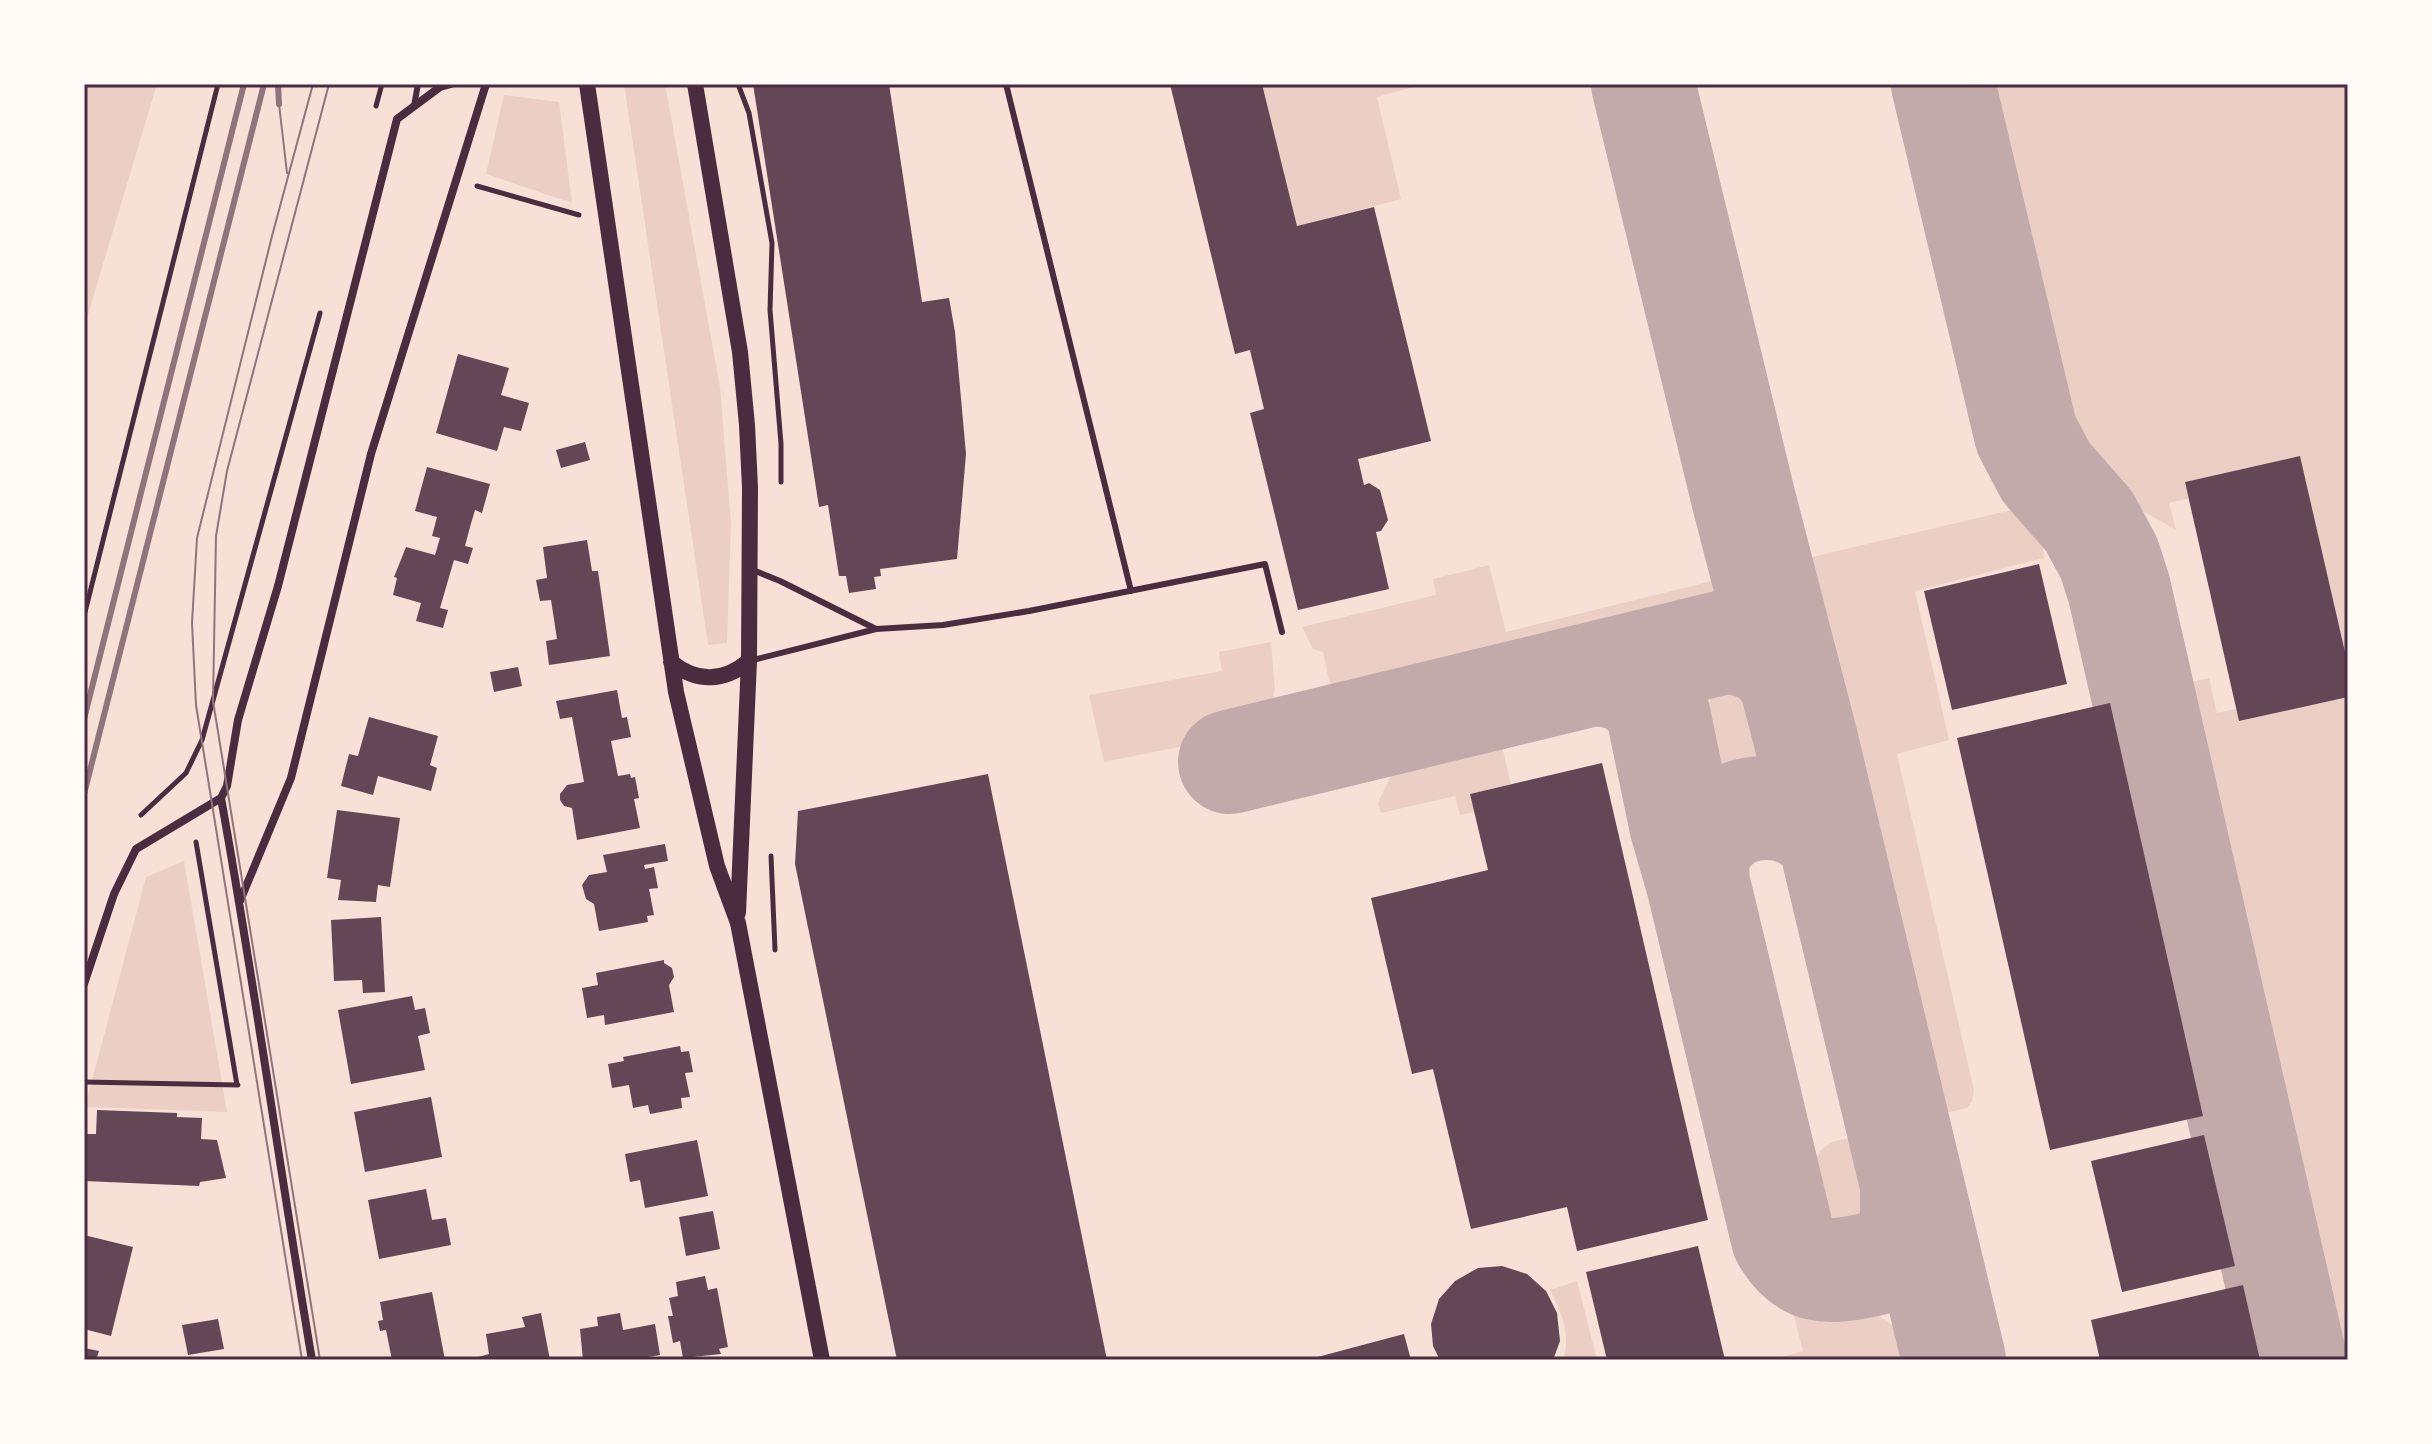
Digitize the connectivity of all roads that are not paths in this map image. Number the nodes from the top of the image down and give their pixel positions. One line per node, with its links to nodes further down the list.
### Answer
1 (418, 84): 7 (lane)
2 (451, 84): 7 (street)
3 (486, 84): 15 (street)
4 (587, 84): 13 (main road)
5 (695, 84): 8 (main road)
6 (1006, 84): 9 (lane)
7 (414, 106): 14 (street)
8 (749, 569): 10 (lane); 12 (main road)
9 (1131, 591): 10 (lane); 11 (lane)
10 (876, 629): 12 (lane)
11 (1282, 632)
12 (749, 661): 13 (main road); 16 (main road)
13 (671, 662): 16 (main road)
14 (221, 798): 15 (street); 17 (street)
15 (240, 902): 18 (street)
16 (738, 923): 19 (main road)
17 (84, 984)
18 (312, 1360)
19 (822, 1360)

